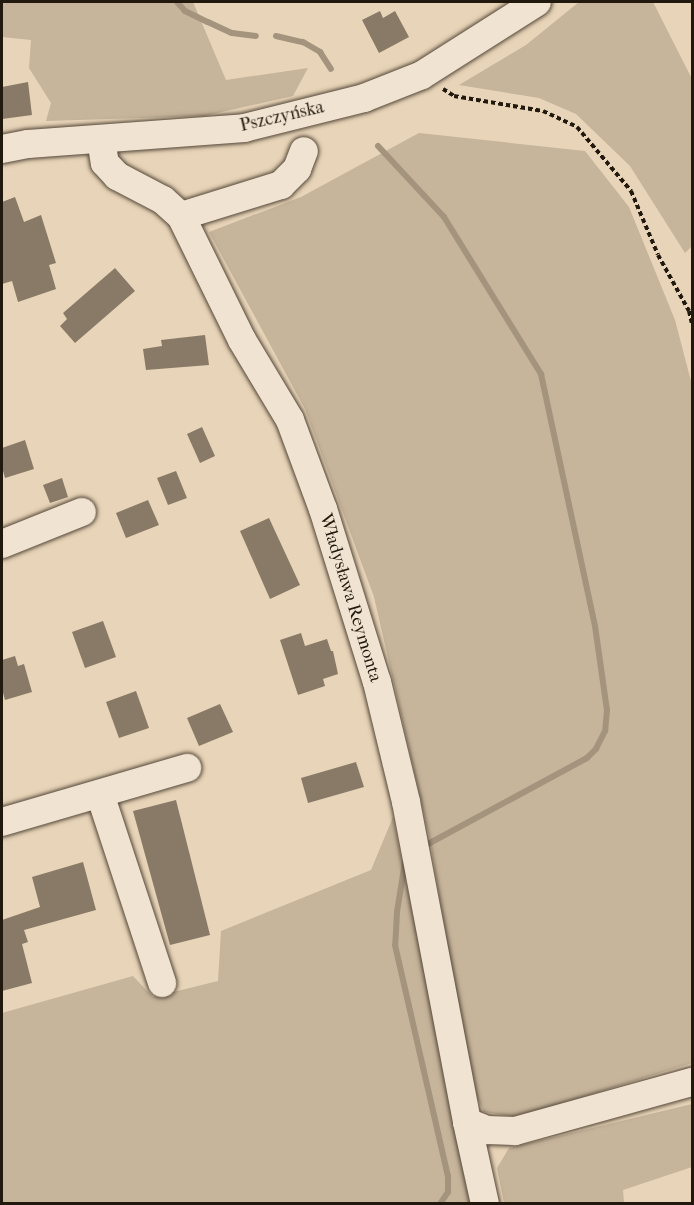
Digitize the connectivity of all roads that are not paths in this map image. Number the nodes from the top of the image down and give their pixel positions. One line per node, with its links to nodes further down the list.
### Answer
1 (537, 2): 2 (street, Pszczyńska)
2 (101, 139): 3 (street, Pszczyńska); 5 (street, Władysława Reymonta)
3 (2, 149)
4 (304, 151): 5 (street)
5 (181, 216): 13 (street, Władysława Reymonta)
6 (82, 512): 7 (street)
7 (2, 544)
8 (187, 768): 9 (street)
9 (100, 794): 10 (street); 11 (street)
10 (2, 822)
11 (162, 983)
12 (693, 1082): 13 (street)
13 (467, 1122): 14 (street, Władysława Reymonta)
14 (485, 1203)

